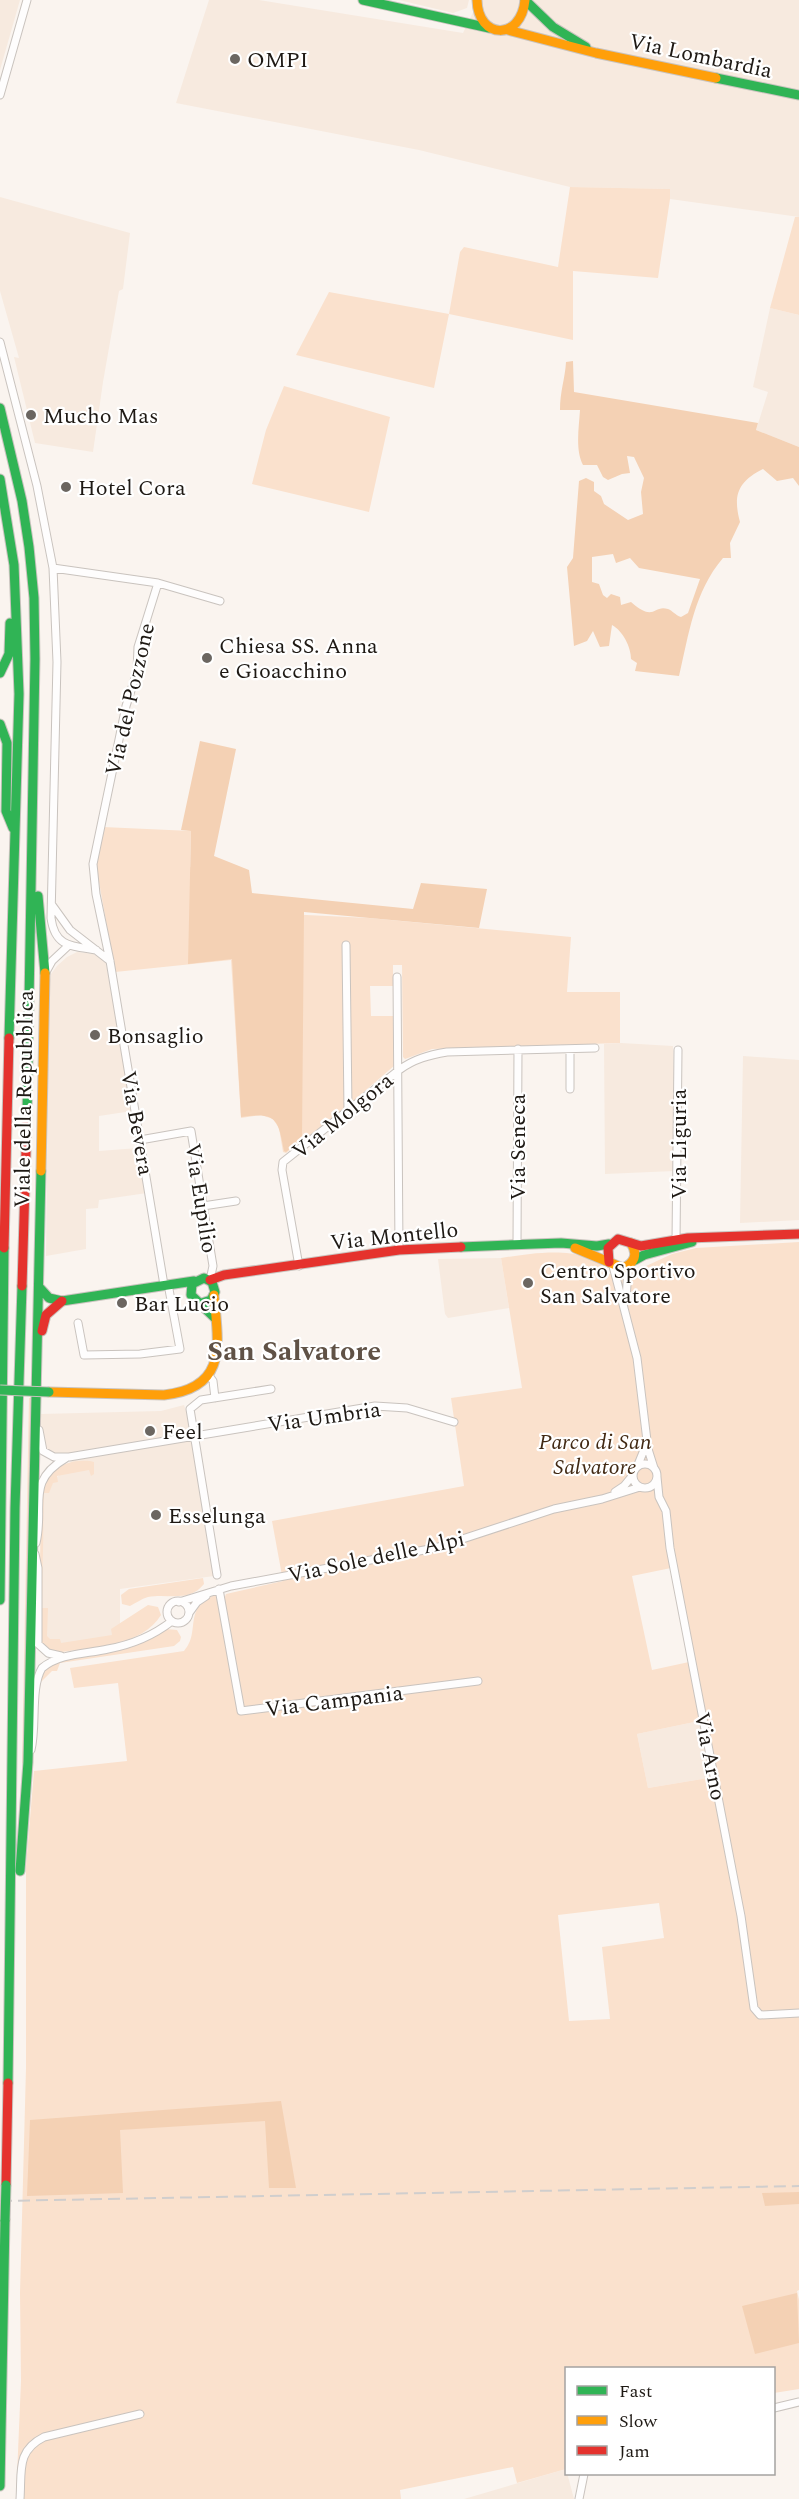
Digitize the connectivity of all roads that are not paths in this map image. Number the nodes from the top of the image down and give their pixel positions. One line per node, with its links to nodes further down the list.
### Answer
1 (27, 0): 9 (street)
2 (363, 0): 5 (main road, Via Lombardia)
3 (525, 0): 7 (main road); 8 (main road, Via Lombardia)
4 (476, 2): 5 (main road); 6 (main road)
5 (457, 20): 6 (main road, Via Lombardia)
6 (489, 28): 7 (main road, Via Lombardia)
7 (508, 30): 8 (main road, Via Lombardia)
8 (596, 53): 10 (main road, Via Lombardia)
9 (0, 95)
10 (799, 95)
11 (0, 342): 14 (street)
12 (0, 408): 22 (main road)
13 (0, 479): 16 (main road)
14 (52, 568): 15 (street); 23 (street)
15 (158, 583): 17 (street); 20 (street, Via del Pozzone)
16 (16, 594): 18 (main road); 21 (main road)
17 (220, 601)
18 (0, 673)
19 (0, 724): 21 (main road)
20 (102, 816): 28 (street, Via Bevera)
21 (15, 835): 39 (main road)
22 (32, 842): 29 (main road, Viale della Repubblica); 97 (main road)
23 (51, 903): 24 (street); 26 (street)
24 (70, 930): 26 (street); 27 (street)
25 (346, 945): 37 (street)
26 (68, 946): 27 (street); 29 (street)
27 (96, 950): 28 (street)
28 (110, 961): 38 (street, Via Bevera)
29 (45, 972): 59 (main road, Viale della Repubblica)
30 (397, 977): 35 (street, Via Molgora)
31 (570, 1048): 32 (street, Via Molgora); 33 (street, Via Molgora); 36 (street)
32 (596, 1048)
33 (518, 1049): 35 (street, Via Molgora); 48 (street, Via Seneca)
34 (678, 1050): 45 (street, Via Liguria)
35 (399, 1070): 37 (street, Via Molgora); 50 (street)
36 (570, 1089)
37 (348, 1111): 54 (street, Via Molgora)
38 (140, 1140): 42 (street, Via Eupilio); 58 (street, Via Bevera)
39 (6, 1146): 40 (main road); 81 (main road)
40 (0, 1160)
41 (236, 1201): 42 (street)
42 (203, 1206): 53 (street, Via Eupilio)
43 (799, 1234): 44 (main road)
44 (716, 1237): 45 (main road); 51 (main road)
45 (678, 1239): 47 (main road); 51 (street)
46 (561, 1243): 48 (main road, Via Montello); 49 (main road, Via Montello); 52 (main road, Via Montello)
47 (632, 1243): 49 (main road); 51 (main road)
48 (517, 1244): 50 (main road, Via Montello)
49 (609, 1244): 52 (main road)
50 (399, 1250): 54 (main road, Via Montello)
51 (635, 1260): 52 (main road); 64 (street)
52 (611, 1264): 64 (street)
53 (213, 1266): 55 (street, Via Eupilio); 56 (street, Via Eupilio)
54 (299, 1266): 55 (main road, Via Montello)
55 (228, 1275): 56 (main road, Via Montello); 61 (main road)
56 (210, 1280): 57 (main road); 61 (main road)
57 (194, 1281): 58 (main road); 60 (main road)
58 (169, 1284): 60 (main road); 62 (main road); 66 (street, Via Bevera)
59 (39, 1287): 62 (main road); 68 (main road, Viale della Repubblica)
60 (190, 1292): 63 (main road)
61 (215, 1294): 63 (main road); 65 (main road)
62 (62, 1301): 68 (main road)
63 (202, 1303): 65 (main road)
64 (626, 1312): 75 (street)
65 (216, 1320): 67 (main road)
66 (78, 1323)
67 (208, 1374): 70 (main road, bridge); 71 (street)
68 (37, 1375): 72 (main road)
69 (271, 1389): 71 (street)
70 (0, 1390)
71 (215, 1398): 74 (street)
72 (37, 1409): 76 (street); 85 (main road)
73 (454, 1422): 74 (street, Via Umbria)
74 (193, 1436): 76 (street, Via Umbria); 86 (street)
75 (646, 1436): 77 (street); 78 (street)
76 (69, 1457): 85 (street)
77 (637, 1467): 78 (street); 79 (street)
78 (654, 1468): 80 (street)
79 (633, 1475): 82 (street); 84 (street)
80 (657, 1477): 82 (street); 83 (street, Via Arno)
81 (1, 1482): 88 (main road)
82 (643, 1487): 83 (street); 84 (street, Via Sole delle Alpi)
83 (659, 1497): 98 (street, Via Arno)
84 (602, 1499): 87 (street, Via Sole delle Alpi)
85 (34, 1547): 94 (street); 96 (main road)
86 (217, 1575)
87 (219, 1589): 89 (street, Via Sole delle Alpi); 91 (street, Via Sole delle Alpi); 95 (street, Via Campania)
88 (0, 1600)
89 (179, 1602): 90 (street, Via Sole delle Alpi); 91 (street)
90 (167, 1614): 92 (street); 93 (street, Via Sole delle Alpi)
91 (188, 1616): 92 (street, Via Sole delle Alpi)
92 (172, 1621): 93 (street, Via Sole delle Alpi)
93 (142, 1638): 94 (street, Via Sole delle Alpi)
94 (64, 1656): 96 (street)
95 (478, 1681)
96 (28, 1762): 97 (main road)
97 (10, 1961): 103 (main road, bridge)
98 (799, 2013)
99 (799, 2402): 100 (street)
100 (775, 2408)
101 (140, 2414): 104 (street)
102 (584, 2475): 105 (street)
103 (0, 2486)
104 (20, 2499)
105 (579, 2499)

